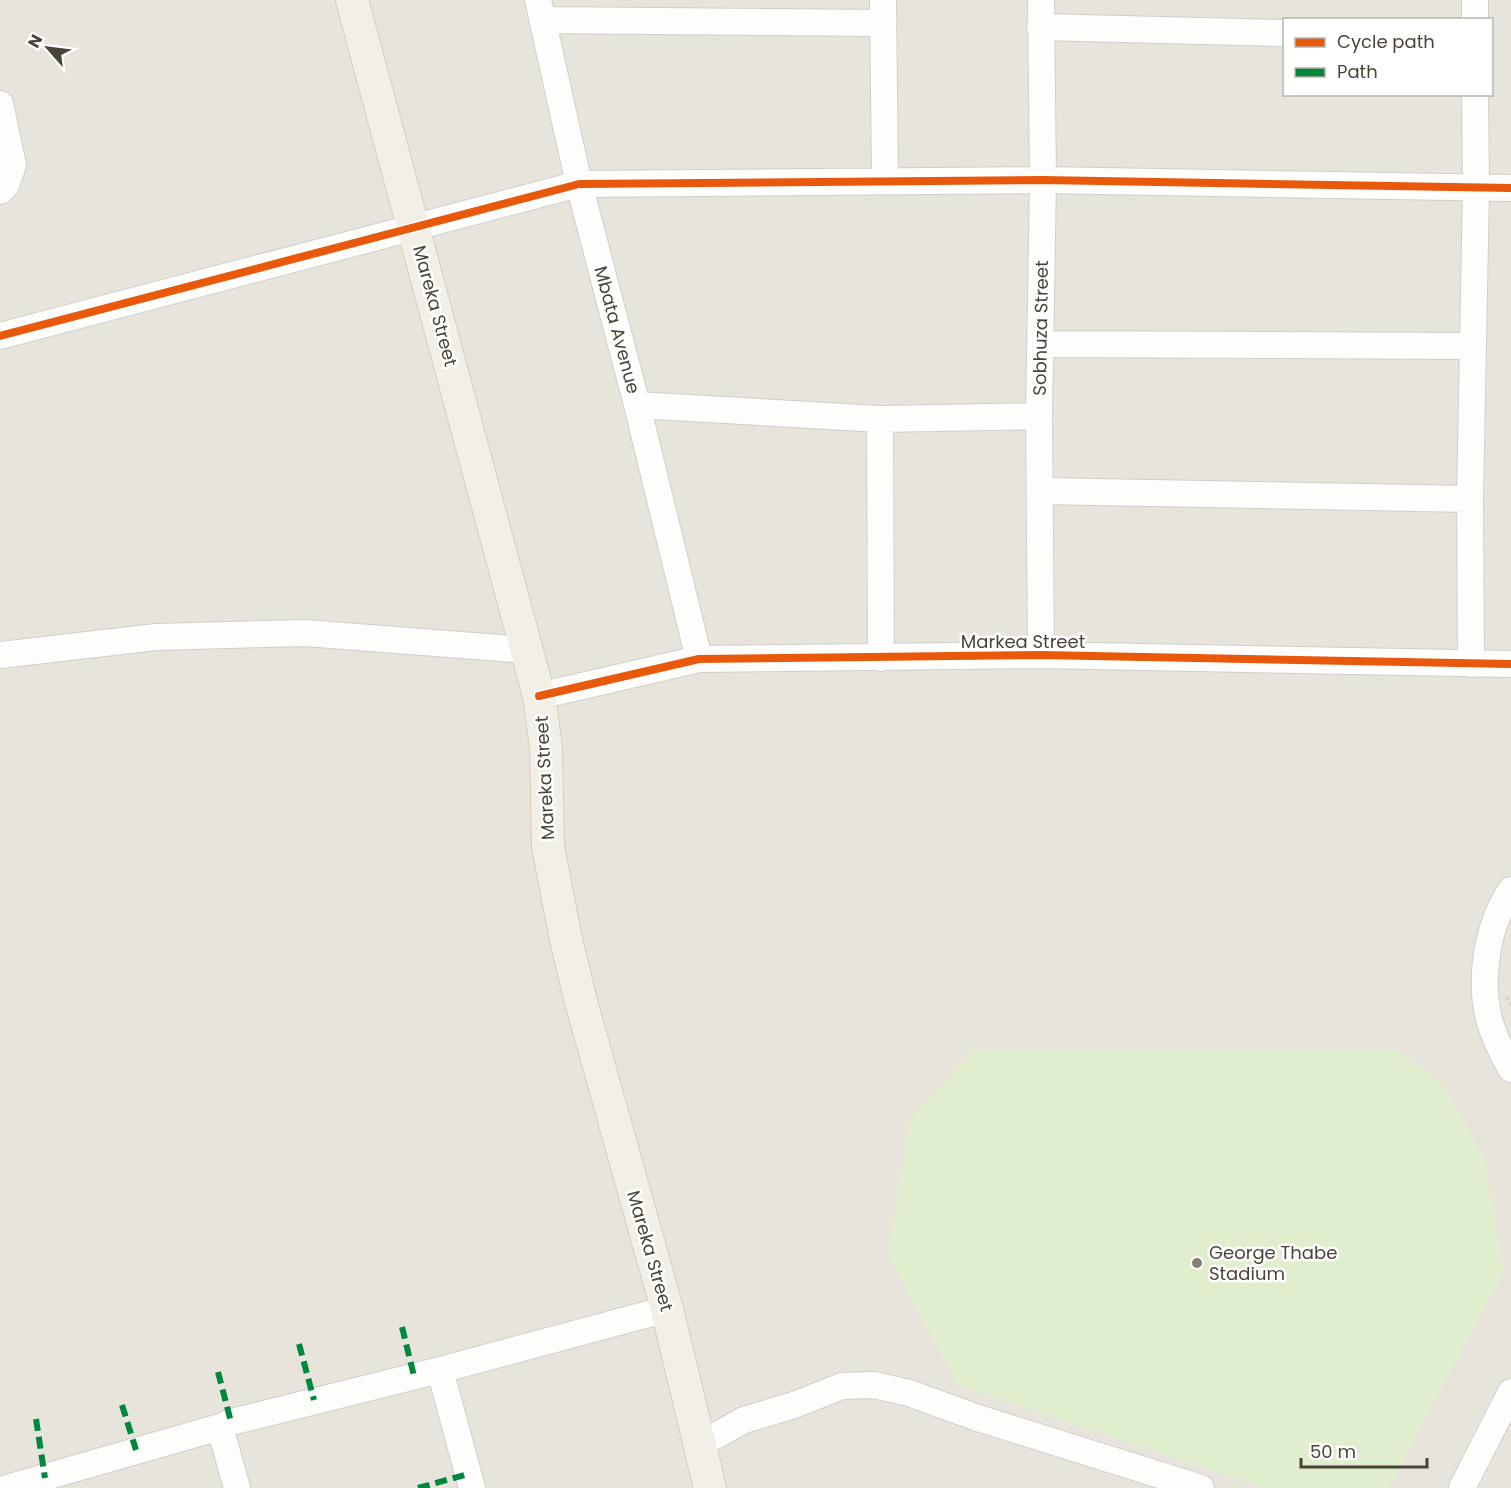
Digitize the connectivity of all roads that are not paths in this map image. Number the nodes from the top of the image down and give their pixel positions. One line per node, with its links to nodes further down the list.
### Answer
1 (352, 0): 17 (main road, Mareka Street)
2 (1041, 0): 7 (street, Sobhuza Street)
3 (1475, 0): 6 (street)
4 (541, 10): 5 (street); 13 (street, Mbata Avenue)
5 (883, 12): 11 (street)
6 (1475, 18)
7 (1040, 27): 8 (street); 12 (street, Sobhuza Street)
8 (1283, 33)
9 (1475, 96): 14 (street)
10 (0, 104): 16 (street)
11 (885, 180): 12 (street); 13 (street)
12 (1043, 180): 14 (street); 19 (street, Sobhuza Street)
13 (579, 184): 17 (street); 21 (street, Mbata Avenue)
14 (1476, 188): 15 (street); 20 (street)
15 (1511, 188)
16 (0, 191)
17 (414, 227): 18 (street); 26 (main road, Mareka Street)
18 (0, 336)
19 (1041, 344): 20 (street); 22 (street, Sobhuza Street)
20 (1473, 346): 25 (street)
21 (637, 405): 23 (street); 30 (street, Mbata Avenue)
22 (1039, 416): 23 (street); 24 (street, Sobhuza Street)
23 (880, 419): 29 (street)
24 (1040, 491): 25 (street); 28 (street, Sobhuza Street)
25 (1470, 499): 31 (street)
26 (527, 650): 27 (street); 33 (main road, Mareka Street)
27 (0, 655)
28 (1041, 656): 29 (street, Markea Street); 31 (street, Markea Street)
29 (881, 658): 30 (street, Markea Street)
30 (699, 659): 33 (street, Markea Street)
31 (1471, 664): 32 (street, Markea Street)
32 (1511, 664)
33 (539, 696): 36 (main road, Mareka Street)
34 (1511, 890): 35 (street)
35 (1511, 1069)
36 (667, 1308): 37 (street); 40 (main road, Mareka Street)
37 (440, 1370): 39 (street); 43 (street)
38 (1511, 1392): 46 (street)
39 (220, 1427): 41 (street); 42 (street)
40 (699, 1444): 44 (main road, Mareka Street); 45 (street)
41 (7, 1488)
42 (237, 1488)
43 (472, 1488)
44 (710, 1488)
45 (1201, 1488)
46 (1462, 1488)

